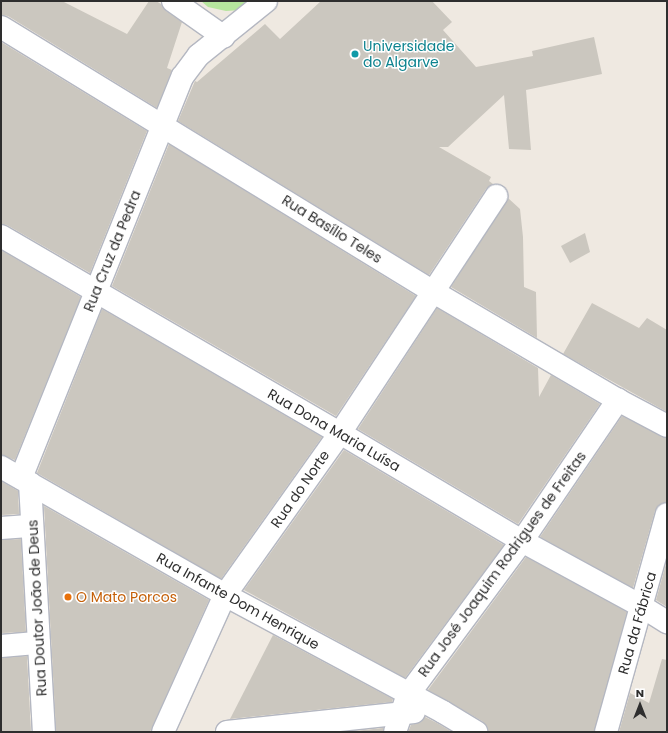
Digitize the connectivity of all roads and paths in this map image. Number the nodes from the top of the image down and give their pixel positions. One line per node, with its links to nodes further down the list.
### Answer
1 (174, 1): 4 (street)
2 (266, 1): 4 (street, Rua Cruz da Pedra)
3 (1, 27): 5 (street, Rua Basílio Teles)
4 (224, 37): 5 (street, Rua Cruz da Pedra)
5 (163, 124): 8 (street, Rua Basílio Teles); 9 (street, Rua Cruz da Pedra)
6 (496, 196): 8 (street, Rua do Norte)
7 (1, 236): 9 (street, Rua Dona Maria Luísa)
8 (432, 291): 10 (street, Rua Basílio Teles); 12 (street, Rua do Norte)
9 (96, 292): 12 (street, Rua Dona Maria Luísa); 14 (street, Rua Cruz da Pedra)
10 (618, 400): 11 (street, Rua Basílio Teles); 18 (street, Rua José Joaquim Rodrigues de Freitas)
11 (667, 426)
12 (340, 432): 18 (street, Rua Dona Maria Luísa); 19 (street, Rua do Norte)
13 (1, 467): 14 (street, Rua Infante Dom Henrique)
14 (25, 481): 16 (street, Rua Doutor João de Deus); 19 (street, Rua Infante Dom Henrique)
15 (667, 514): 20 (street, Rua da Fábrica)
16 (32, 526): 17 (street); 22 (street, Rua Doutor João de Deus)
17 (1, 528)
18 (522, 541): 20 (street, Rua Dona Maria Luísa); 24 (street, Rua José Joaquim Rodrigues de Freitas)
19 (225, 595): 24 (street, Rua Infante Dom Henrique); 26 (street, Rua do Norte)
20 (642, 606): 21 (street, Rua Dona Maria Luísa); 29 (street, Rua da Fábrica)
21 (667, 622)
22 (39, 643): 23 (street); 25 (street, Rua Doutor João de Deus)
23 (1, 646)
24 (401, 713): 27 (street); 28 (street)
25 (44, 732)
26 (163, 732)
27 (228, 732)
28 (476, 732)
29 (606, 732)

